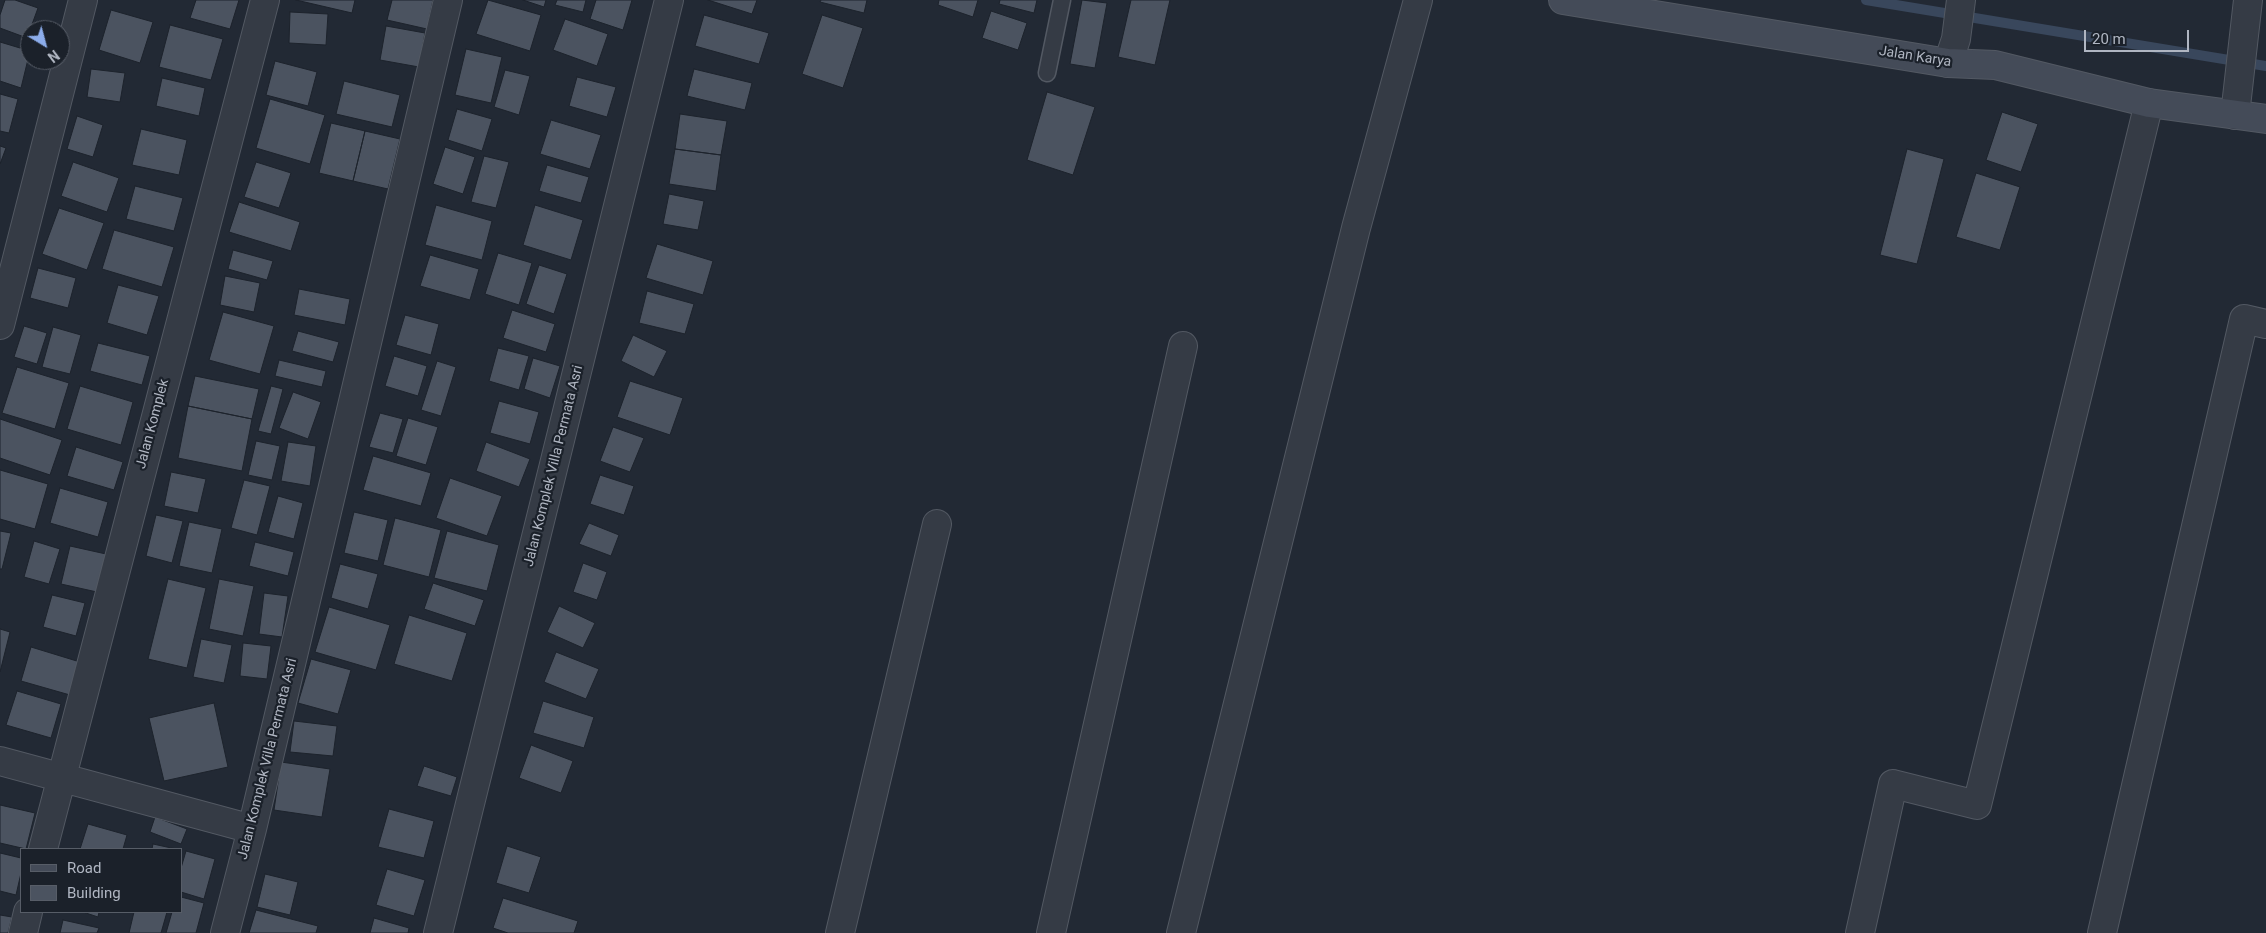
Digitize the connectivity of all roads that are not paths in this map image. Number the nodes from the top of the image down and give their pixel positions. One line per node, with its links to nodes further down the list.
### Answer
1 (83, 0): 16 (street)
2 (265, 0): 21 (street, Jalan Komplek)
3 (448, 0): 22 (street, Jalan Komplek Villa Permata Asri)
4 (670, 0): 27 (street, Jalan Komplek Villa Permata Asri)
5 (1062, 0): 12 (lane)
6 (1418, 0): 30 (street)
7 (1563, 0): 10 (street, Jalan Karya)
8 (1961, 0): 11 (street)
9 (2248, 0): 14 (street)
10 (1652, 7): 11 (street, Jalan Karya)
11 (1952, 51): 13 (street, Jalan Karya)
12 (1047, 73)
13 (2149, 103): 14 (street, Jalan Karya); 31 (street)
14 (2235, 115): 15 (street, Jalan Karya)
15 (2266, 119)
16 (0, 324)
17 (2266, 324): 32 (street)
18 (1183, 346): 29 (street)
19 (937, 524): 28 (street)
20 (0, 761): 21 (street)
21 (61, 776): 22 (street); 23 (street, Jalan Komplek)
22 (252, 829): 26 (street, Jalan Komplek Villa Permata Asri)
23 (43, 848)
24 (28, 913): 25 (street)
25 (23, 933)
26 (225, 933)
27 (438, 933)
28 (840, 933)
29 (1051, 933)
30 (1181, 933)
31 (1860, 933)
32 (2102, 933)

